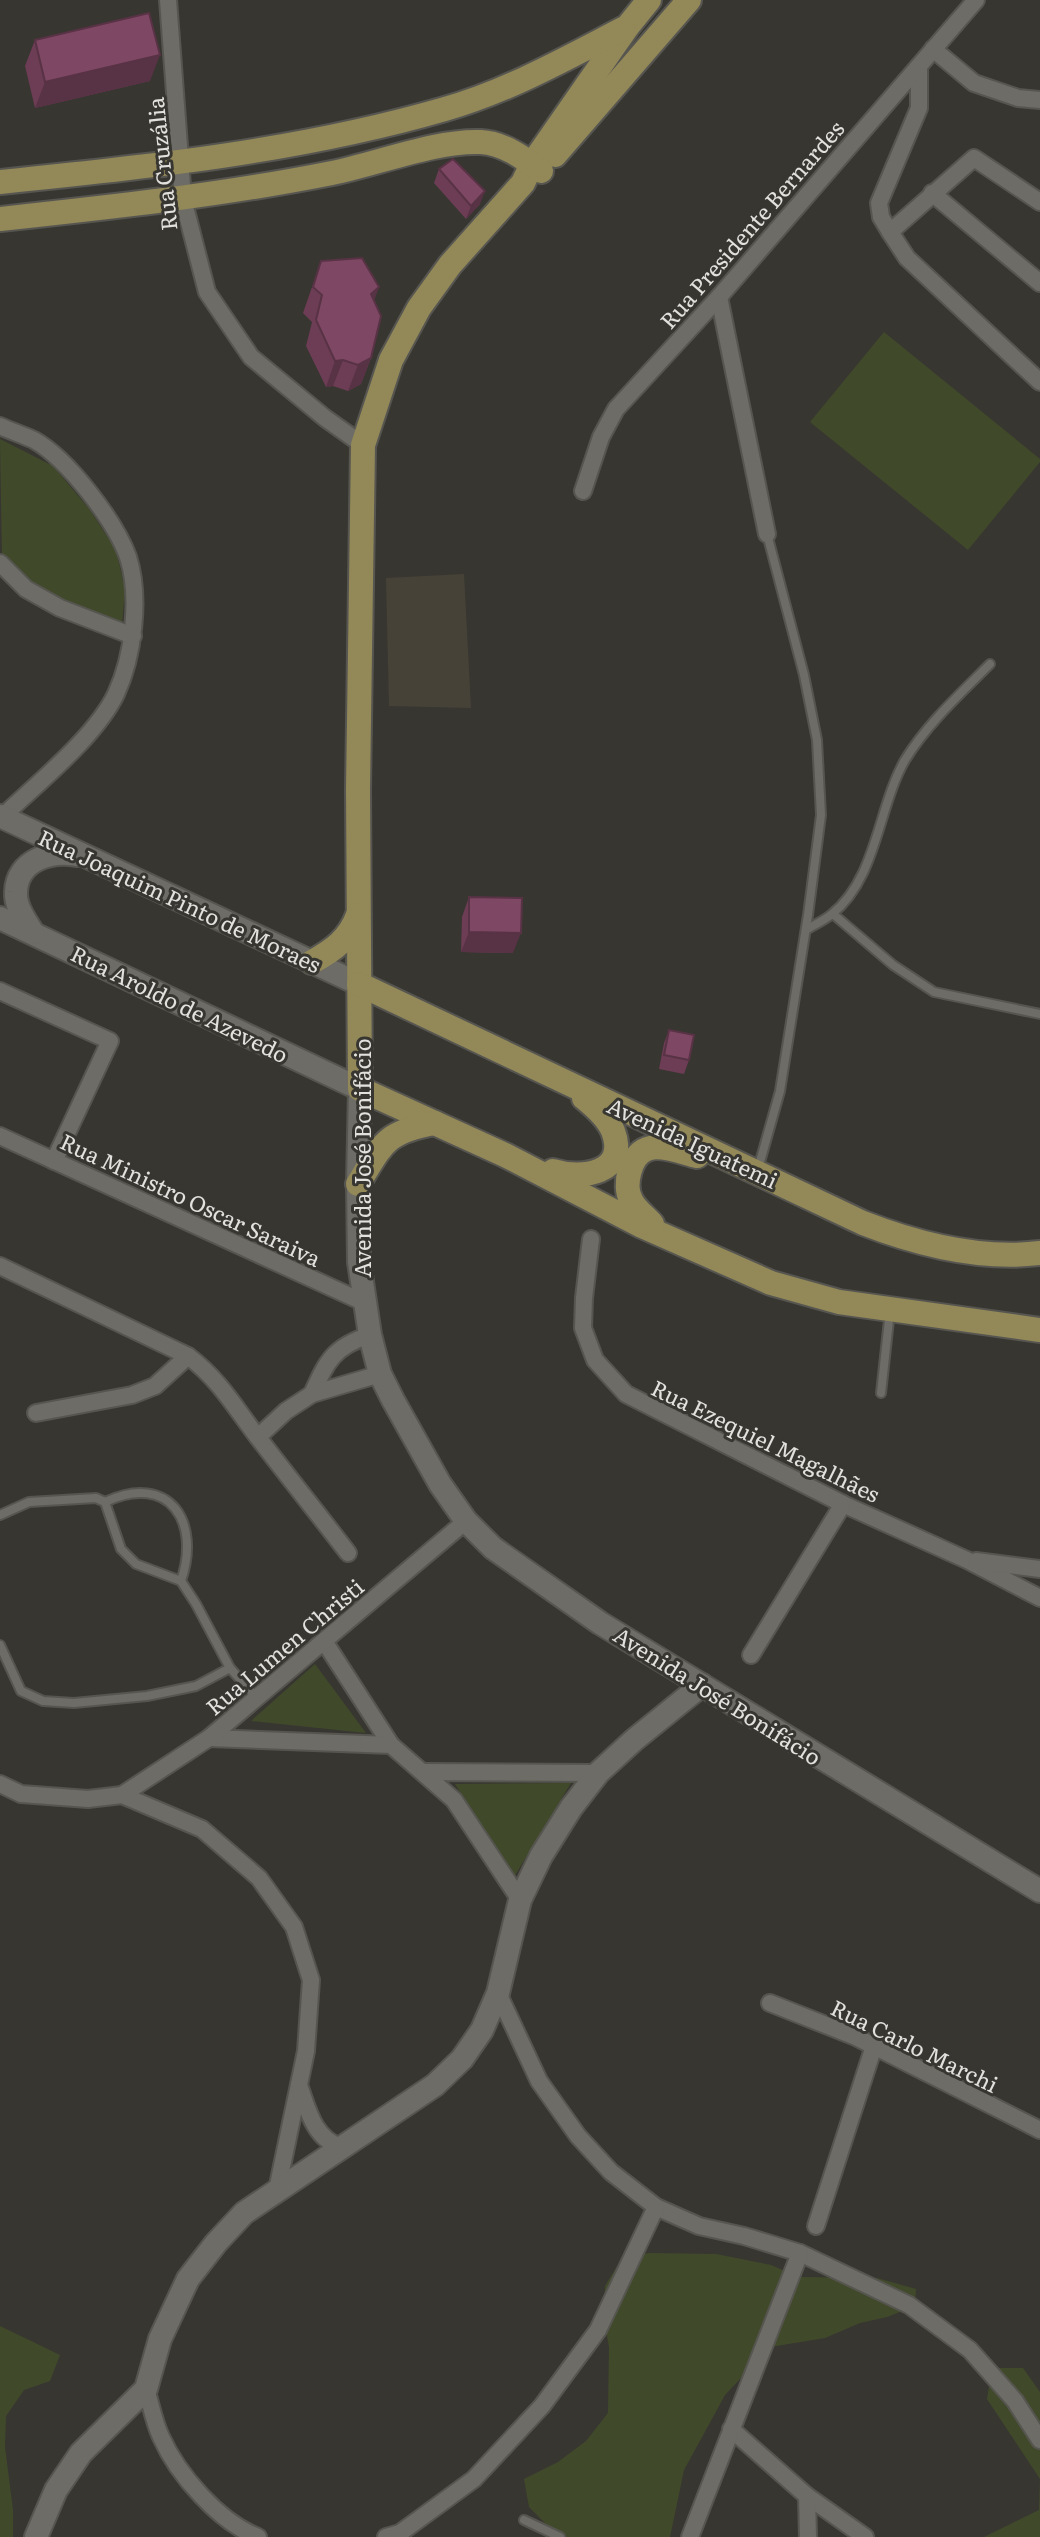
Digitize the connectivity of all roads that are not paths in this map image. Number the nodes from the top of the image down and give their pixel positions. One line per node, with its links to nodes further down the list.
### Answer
1 (168, 0): 9 (street, Rua Cruzália)
2 (649, 0): 5 (main road, Avenida José Bonifácio)
3 (689, 0): 10 (main road, Avenida José Bonifácio)
4 (976, 0): 6 (street, Rua Presidente Bernardes)
5 (628, 26): 9 (main road); 10 (main road, Avenida José Bonifácio)
6 (933, 49): 7 (street, Rua Presidente Bernardes); 8 (street)
7 (919, 66): 16 (street); 18 (street, Rua Presidente Bernardes)
8 (1040, 100)
9 (182, 163): 11 (main road); 13 (street, Rua Cruzália)
10 (532, 173): 13 (main road); 21 (main road, Avenida José Bonifácio)
11 (0, 182)
12 (932, 193): 14 (street); 16 (street); 17 (street)
13 (183, 199): 15 (main road); 21 (street, Rua Cruzália)
14 (1040, 202)
15 (0, 219)
16 (890, 232): 19 (street)
17 (1040, 283)
18 (719, 297): 22 (street, Rua Presidente Bernardes); 23 (street)
19 (1040, 382)
20 (0, 426): 25 (street)
21 (363, 445): 29 (main road, Avenida José Bonifácio)
22 (583, 491)
23 (767, 534): 32 (lane)
24 (0, 563): 25 (street)
25 (133, 636): 27 (street)
26 (990, 664): 30 (lane)
27 (1, 817): 28 (main road, Rua Joaquim Pinto de Moraes)
28 (94, 859): 33 (main road); 34 (main road, Rua Joaquim Pinto de Moraes)
29 (359, 913): 34 (main road); 35 (main road, Avenida José Bonifácio)
30 (833, 914): 32 (lane); 37 (lane)
31 (0, 918): 33 (main road, Rua Aroldo de Azevedo)
32 (806, 930): 44 (lane)
33 (33, 933): 39 (main road, Rua Aroldo de Azevedo)
34 (312, 962): 35 (main road, Rua Joaquim Pinto de Moraes)
35 (359, 984): 38 (main road, Avenida Iguatemi); 39 (main road, Avenida José Bonifácio)
36 (0, 991): 43 (street)
37 (1040, 1014)
38 (566, 1083): 42 (main road); 44 (main road, Avenida Iguatemi)
39 (360, 1089): 40 (main road); 45 (main road, Avenida José Bonifácio)
40 (435, 1123): 42 (main road); 45 (main road)
41 (0, 1136): 43 (street, Rua Ministro Oscar Saraiva)
42 (505, 1155): 46 (main road)
43 (54, 1161): 50 (street, Rua Ministro Oscar Saraiva)
44 (754, 1171): 46 (main road); 48 (main road, Avenida Iguatemi)
45 (358, 1184): 50 (main road, Avenida José Bonifácio)
46 (661, 1234): 51 (main road)
47 (591, 1239): 61 (street, Rua Ezequiel Magalhães)
48 (1040, 1253)
49 (0, 1266): 54 (street)
50 (363, 1302): 53 (main road, Avenida José Bonifácio)
51 (890, 1310): 52 (main road); 56 (lane)
52 (1040, 1330)
53 (370, 1335): 55 (main road, Avenida José Bonifácio); 57 (street)
54 (188, 1356): 58 (street); 59 (street)
55 (380, 1374): 57 (street); 63 (main road, Avenida José Bonifácio)
56 (881, 1393)
57 (312, 1394): 59 (street)
58 (36, 1413)
59 (258, 1437): 64 (street)
60 (105, 1502): 62 (lane); 67 (lane); 67 (lane)
61 (843, 1504): 65 (street, Rua Ezequiel Magalhães); 71 (street)
62 (0, 1515)
63 (466, 1521): 69 (street, Rua Lumen Christi); 73 (main road, Avenida José Bonifácio)
64 (348, 1553)
65 (967, 1560): 66 (street); 68 (street, Rua Ezequiel Magalhães)
66 (1040, 1569)
67 (181, 1581): 72 (lane)
68 (1040, 1598)
69 (324, 1641): 74 (street, Rua Lumen Christi); 76 (street)
70 (0, 1645): 72 (lane)
71 (751, 1655)
72 (230, 1668): 74 (lane)
73 (702, 1685): 79 (main road); 83 (main road, Avenida José Bonifácio)
74 (257, 1698): 75 (street, Rua Lumen Christi)
75 (209, 1738): 76 (street); 78 (street, Rua Lumen Christi)
76 (391, 1745): 77 (street)
77 (424, 1772): 79 (street); 86 (street)
78 (156, 1773): 81 (street, Rua Lumen Christi); 82 (street)
79 (598, 1773): 86 (main road)
80 (0, 1784): 81 (street)
81 (122, 1795): 82 (street)
82 (153, 1808): 90 (street)
83 (987, 1860): 84 (main road); 85 (main road, Avenida José Bonifácio)
84 (1040, 1880)
85 (1040, 1891)
86 (520, 1900): 87 (main road)
87 (498, 1993): 92 (main road); 94 (street)
88 (770, 2003): 89 (street, Rua Carlo Marchi)
89 (874, 2046): 91 (street, Rua Carlo Marchi); 95 (street)
90 (299, 2083): 92 (street); 93 (street)
91 (1040, 2130)
92 (341, 2147): 93 (main road)
93 (277, 2190): 97 (main road)
94 (656, 2207): 96 (street); 104 (street)
95 (816, 2226)
96 (800, 2253): 98 (street); 99 (street)
97 (146, 2389): 102 (main road); 103 (street)
98 (731, 2429): 100 (street); 106 (street)
99 (1040, 2440)
100 (807, 2496): 107 (street); 108 (street)
101 (524, 2520): 105 (lane)
102 (36, 2537)
103 (258, 2537)
104 (386, 2537)
105 (560, 2537)
106 (690, 2537)
107 (808, 2537)
108 (865, 2537)

